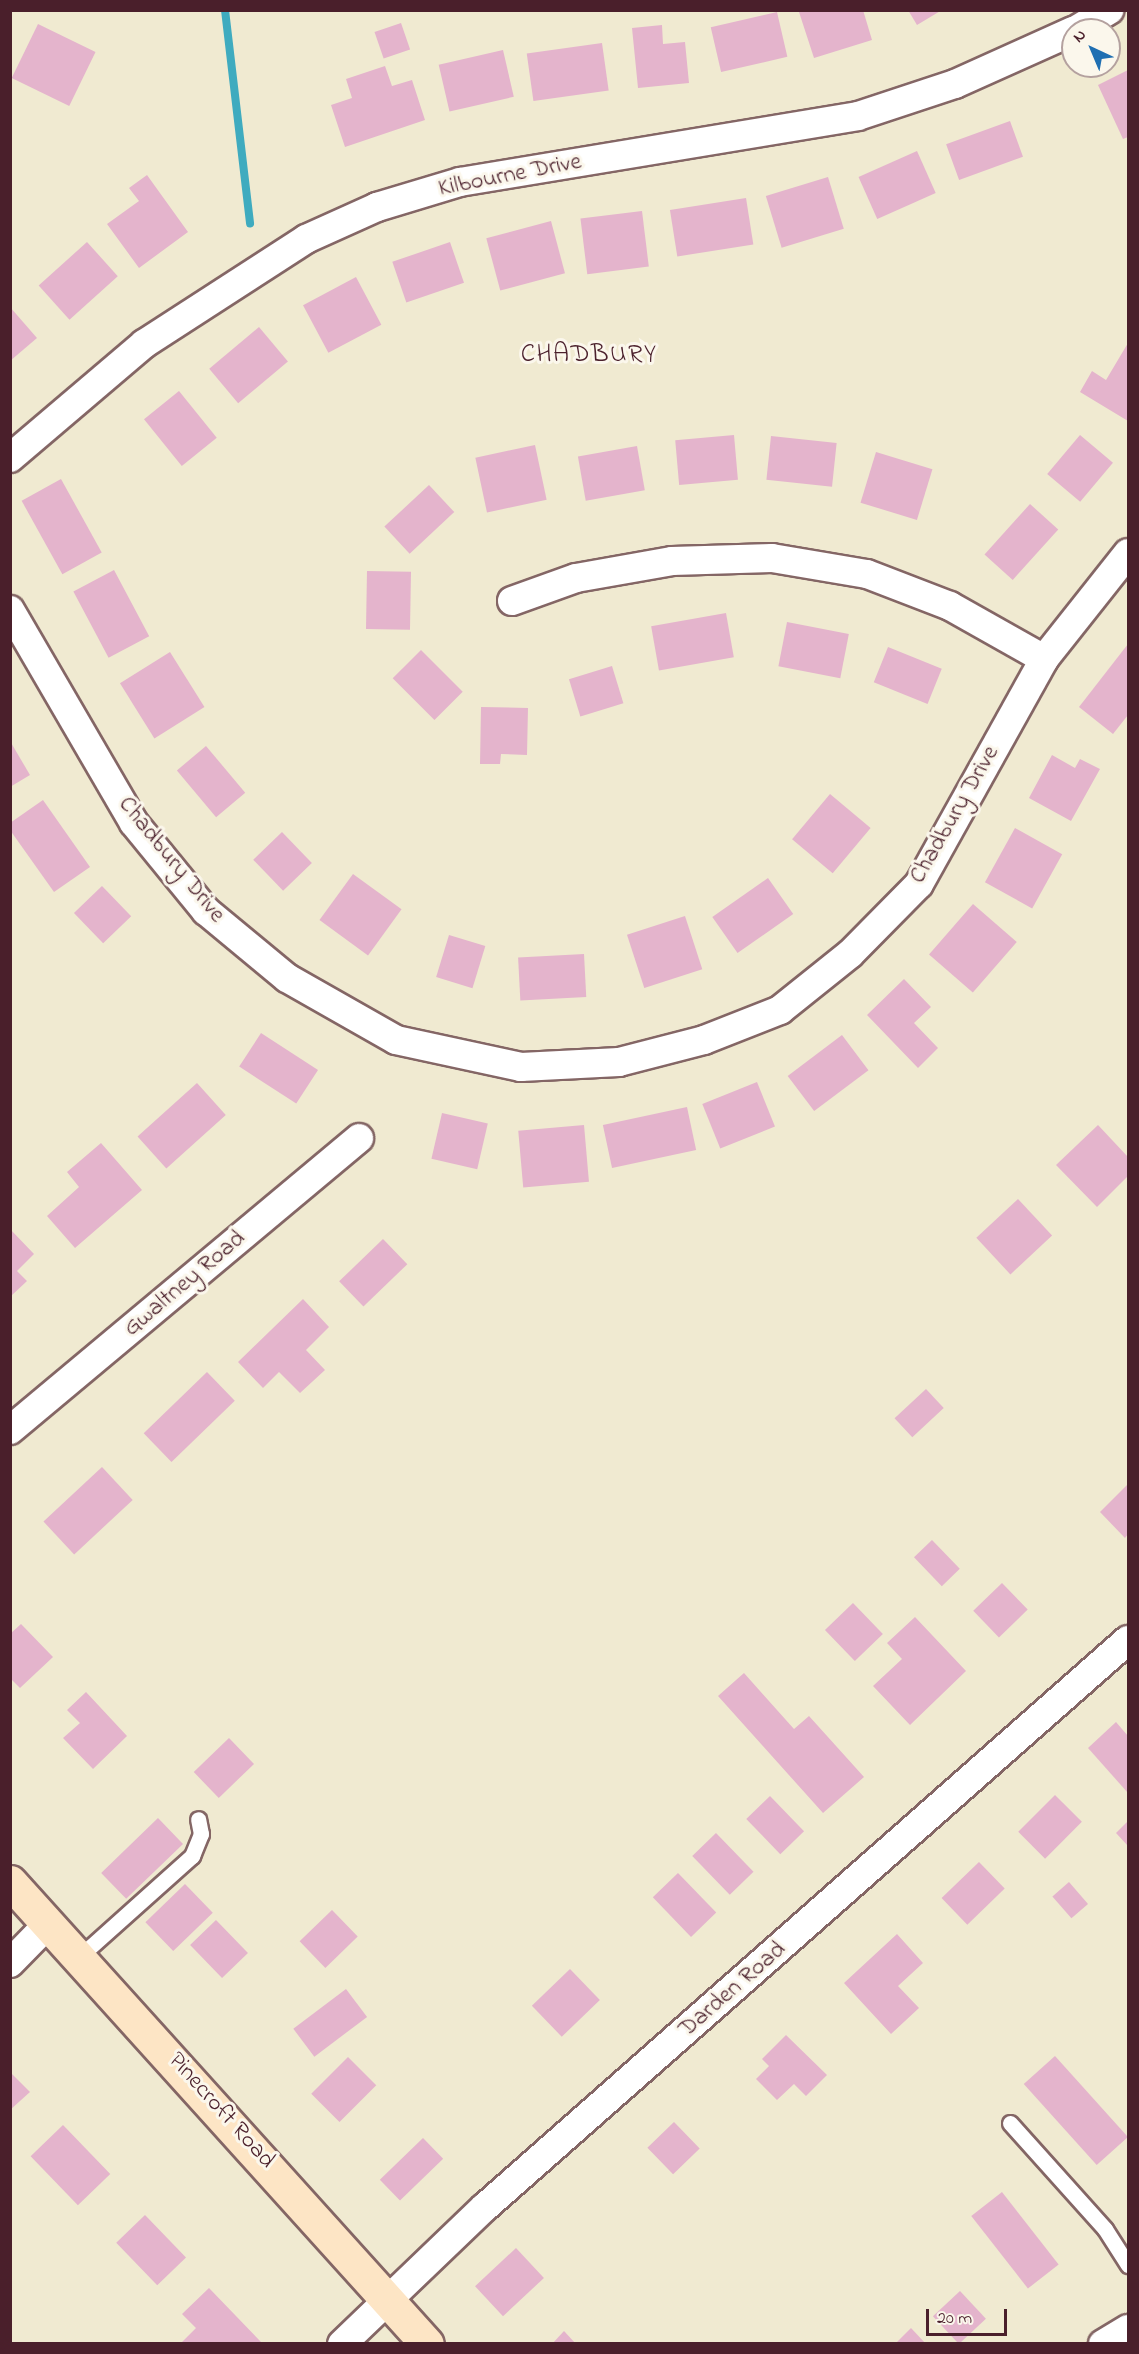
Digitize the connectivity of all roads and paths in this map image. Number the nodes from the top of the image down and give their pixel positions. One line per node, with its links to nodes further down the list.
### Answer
1 (1109, 10): 2 (street, Kilbourne Drive)
2 (1096, 18)
3 (1061, 37): 4 (street, Kilbourne Drive)
4 (10, 458)
5 (1128, 553): 8 (street, Chadbury Drive)
6 (512, 601): 8 (street)
7 (10, 610): 8 (street, Chadbury Drive)
8 (1044, 659)
9 (359, 1138): 10 (street, Gwaltney Road)
10 (10, 1430)
11 (1128, 1640): 20 (street, Darden Road)
12 (198, 1819): 15 (lane)
13 (10, 1882): 14 (street, Pinecroft Road)
14 (48, 1924): 15 (street, Pinecroft Road); 16 (street)
15 (79, 1957): 20 (street, Pinecroft Road)
16 (10, 1963)
17 (1010, 2123): 18 (lane)
18 (1124, 2248): 19 (lane)
19 (1128, 2265)
20 (389, 2300): 22 (street, Darden Road); 23 (street, Pinecroft Road)
21 (1128, 2329): 24 (street)
22 (342, 2343)
23 (427, 2343)
24 (1103, 2343)

